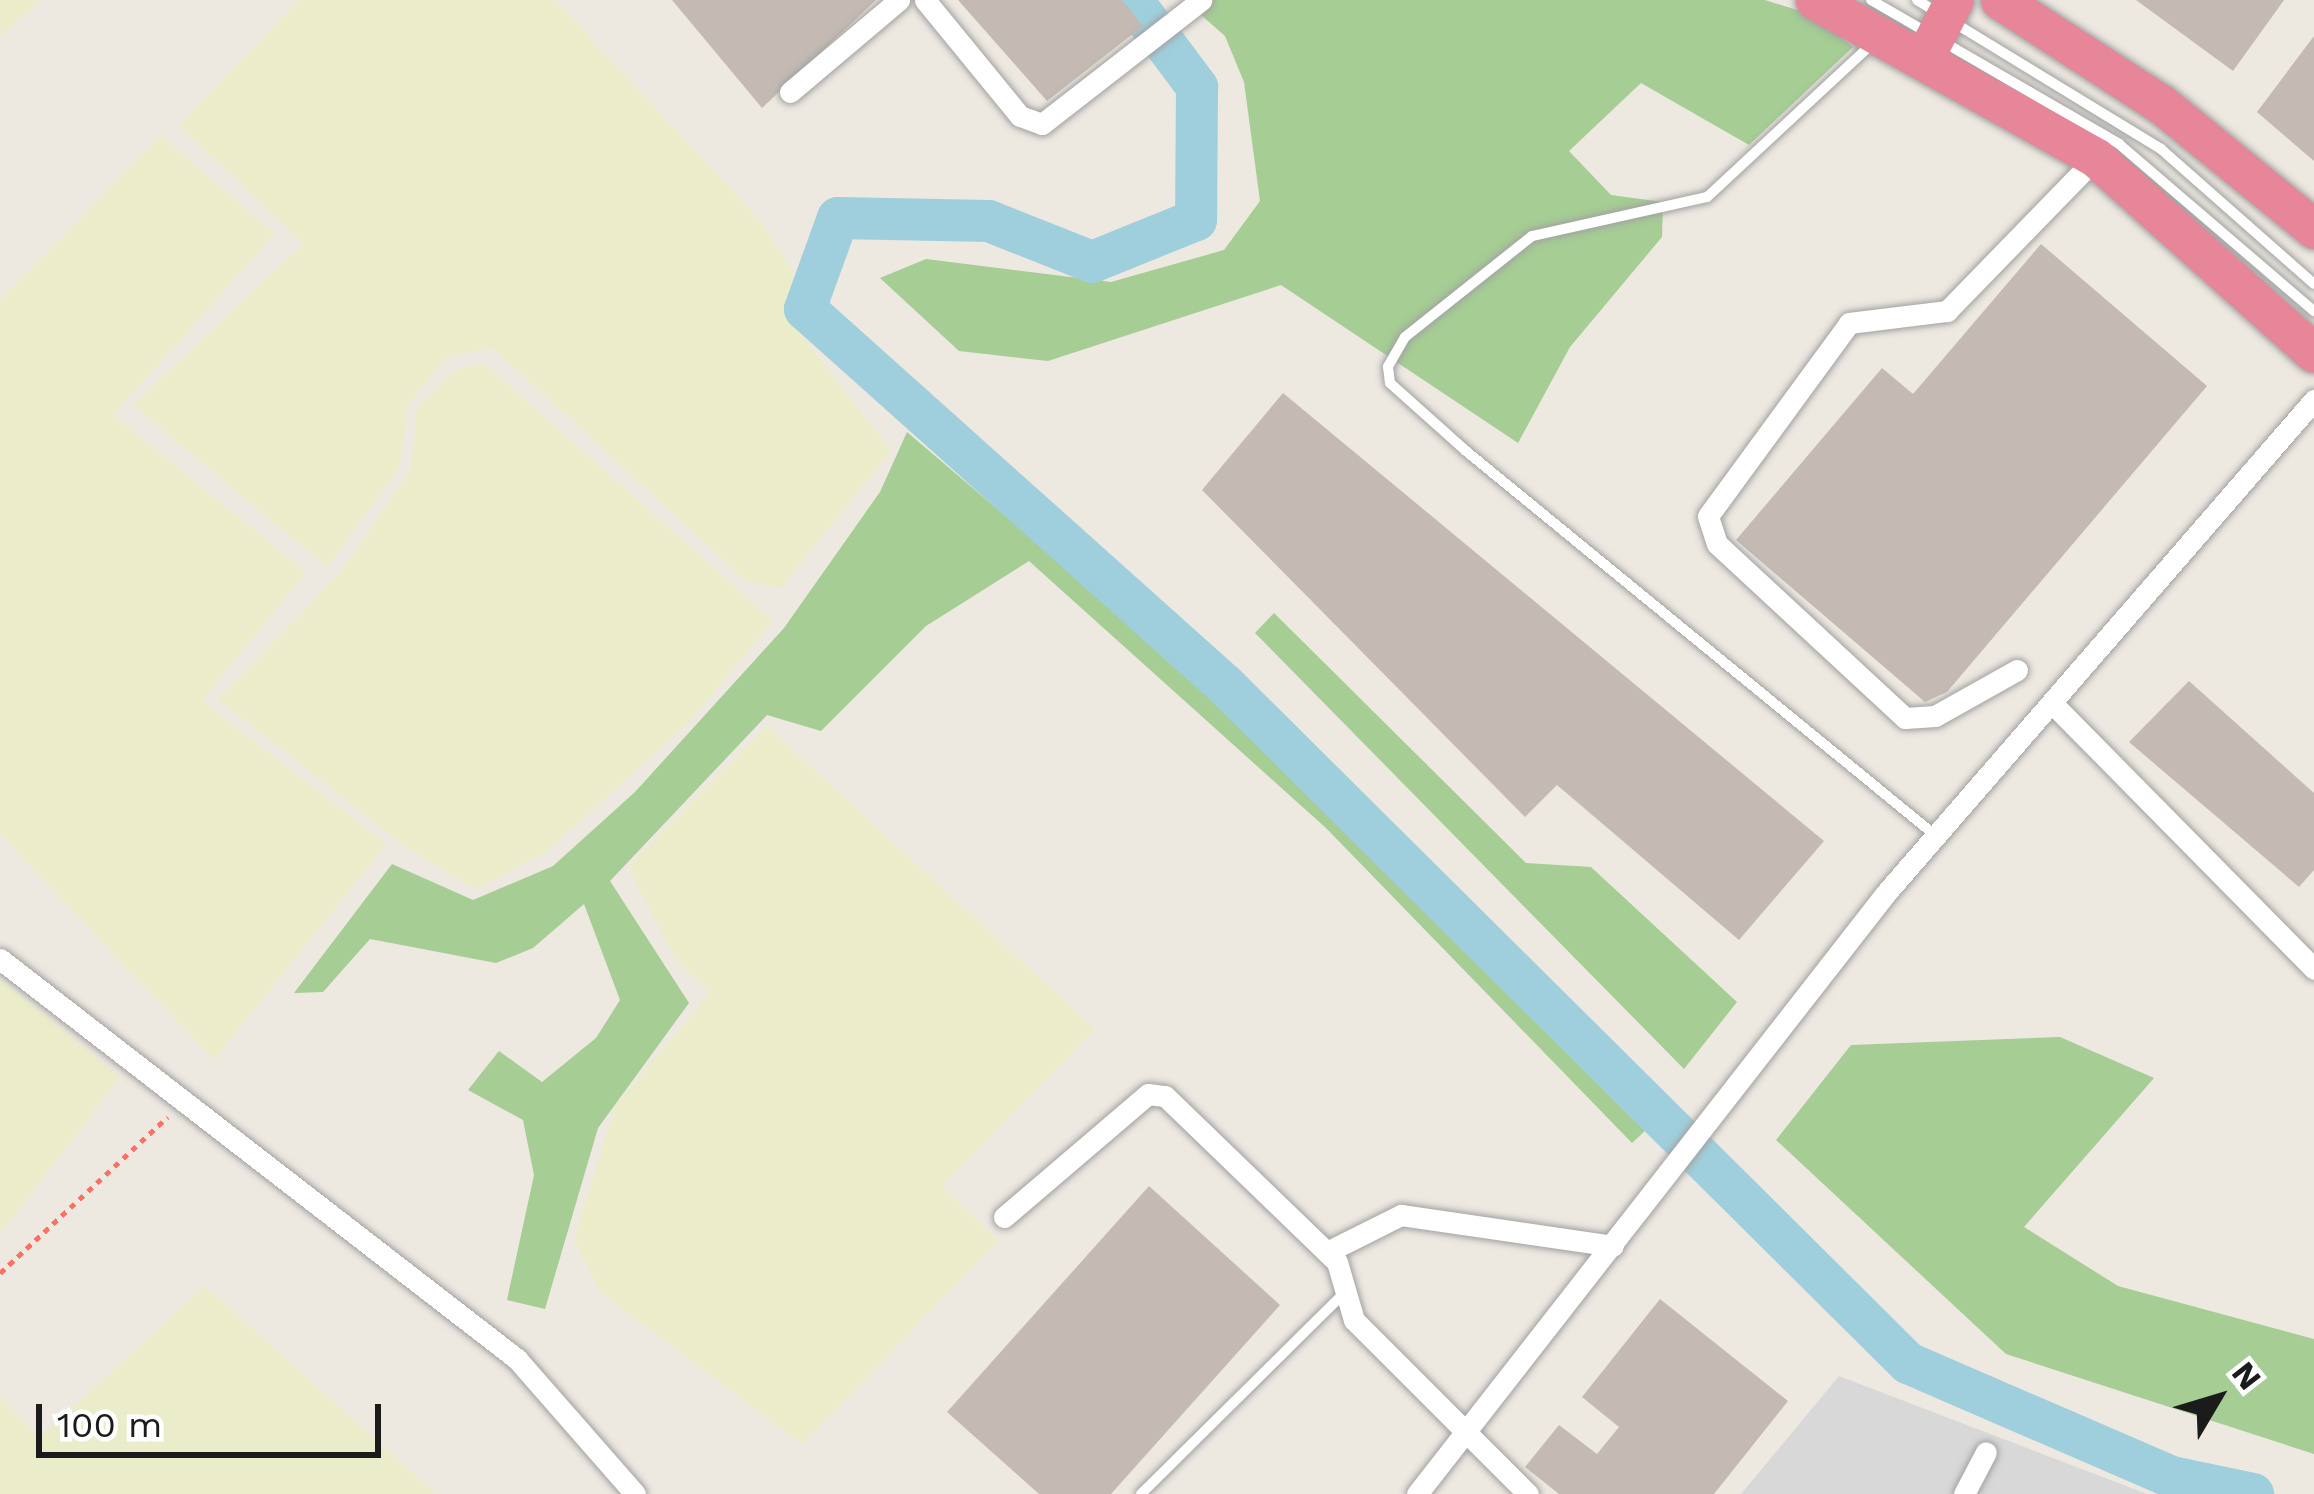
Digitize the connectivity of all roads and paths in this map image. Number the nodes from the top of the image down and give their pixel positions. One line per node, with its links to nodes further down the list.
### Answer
1 (899, 0): 8 (street)
2 (925, 0): 3 (street)
3 (1202, 0)
4 (1815, 0): 6 (highway)
5 (2000, 0): 10 (highway)
6 (1876, 18): 7 (highway); 17 (lane)
7 (1935, 22): 9 (highway); 11 (lane); 12 (lane)
8 (790, 92)
9 (2096, 158): 13 (highway); 15 (street)
10 (2314, 230)
11 (2314, 284)
12 (2314, 311)
13 (2314, 353)
14 (2314, 400): 16 (street)
15 (2017, 670)
16 (2053, 704): 17 (street); 19 (street)
17 (1936, 836): 22 (street)
18 (0, 959): 20 (street)
19 (2314, 969)
20 (182, 1103): 24 (path); 28 (street)
21 (1004, 1217): 23 (street)
22 (1613, 1246): 23 (street); 26 (street)
23 (1327, 1252): 25 (street)
24 (0, 1274)
25 (1346, 1291): 26 (street); 29 (lane)
26 (1465, 1439): 30 (street); 31 (street)
27 (1986, 1452): 32 (street)
28 (635, 1494)
29 (1141, 1494)
30 (1417, 1494)
31 (1528, 1494)
32 (1964, 1494)

